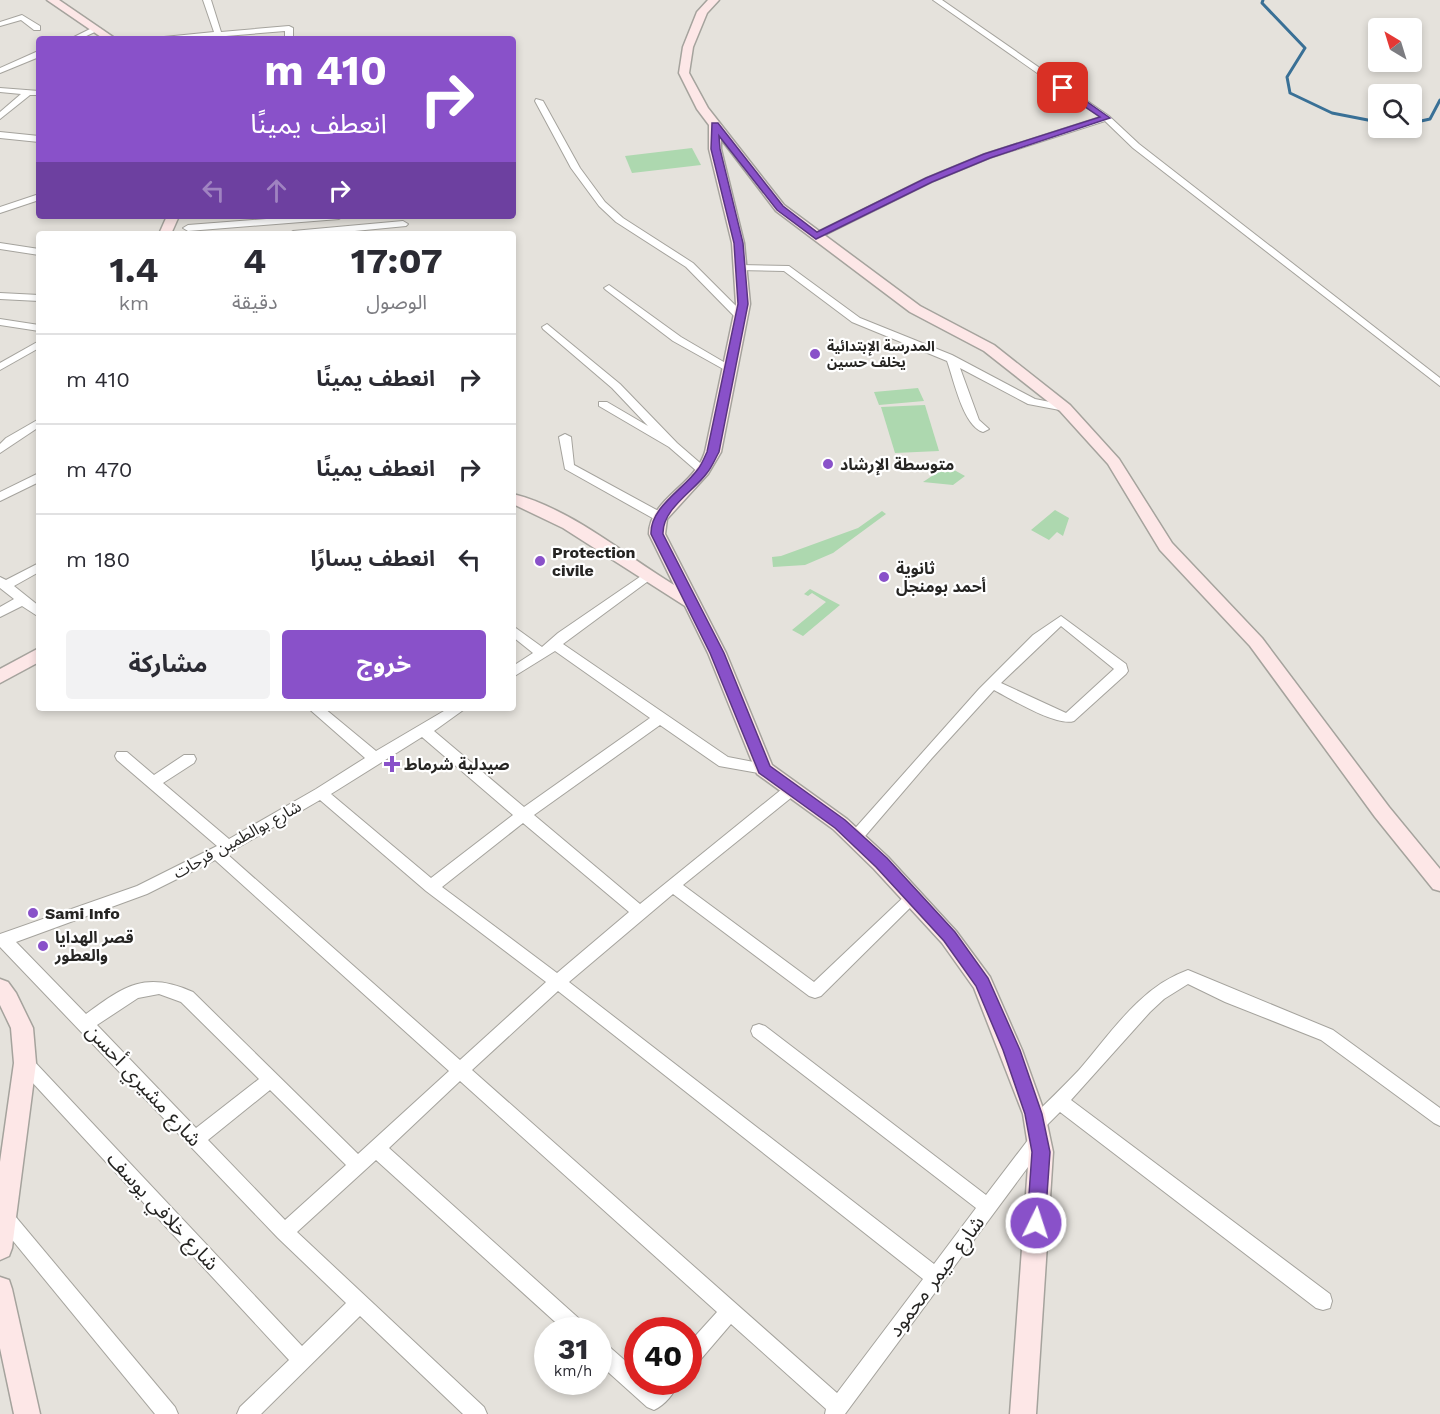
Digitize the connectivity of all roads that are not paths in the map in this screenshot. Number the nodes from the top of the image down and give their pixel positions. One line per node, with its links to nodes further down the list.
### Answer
1 (52, 0): 7 (street)
2 (207, 0): 8 (street)
3 (714, 0): 21 (street)
4 (937, 0): 20 (street)
5 (0, 24): 6 (street)
6 (37, 28)
7 (97, 29): 9 (street); 10 (street)
8 (219, 34): 11 (street); 12 (street)
9 (81, 36)
10 (107, 36)
11 (197, 36)
12 (289, 36)
13 (36, 55): 14 (street)
14 (0, 71)
15 (0, 90): 16 (street)
16 (28, 92): 17 (street); 19 (street)
17 (36, 93)
18 (539, 101): 37 (street)
19 (0, 116)
20 (1106, 118): 30 (street); 45 (street)
21 (715, 124): 30 (street); 33 (street)
22 (0, 135): 23 (street)
23 (36, 138)
24 (36, 197): 25 (street)
25 (0, 210)
26 (309, 219): 28 (street)
27 (403, 224): 29 (street)
28 (189, 231)
29 (326, 231)
30 (816, 236): 47 (street)
31 (0, 246): 32 (street)
32 (36, 252)
33 (740, 268): 37 (street); 42 (street)
34 (609, 288): 44 (street)
35 (0, 296): 36 (street)
36 (36, 298)
37 (740, 316): 44 (street)
38 (0, 322): 40 (street)
39 (547, 327): 51 (street)
40 (36, 328)
41 (36, 346): 43 (street)
42 (952, 359): 47 (street); 49 (street)
43 (0, 367)
44 (729, 368): 53 (street)
45 (1440, 383)
46 (603, 404): 51 (street)
47 (1065, 408): 86 (street)
48 (36, 424): 52 (street)
49 (983, 429)
50 (565, 437): 57 (street)
51 (673, 445): 53 (street)
52 (0, 449)
53 (703, 471): 57 (street)
54 (36, 479): 55 (street)
55 (0, 498)
56 (516, 500): 59 (street)
57 (660, 517): 62 (street)
58 (36, 568): 60 (street)
59 (647, 576): 62 (street); 66 (street)
60 (3, 583): 61 (street)
61 (23, 600): 63 (street); 64 (street)
62 (691, 602): 79 (street)
63 (36, 611)
64 (0, 613)
65 (516, 632): 67 (street)
66 (555, 645): 67 (street); 74 (street)
67 (541, 653): 69 (street)
68 (36, 656): 70 (street)
69 (516, 670)
70 (0, 677)
71 (992, 684): 71 (street); 84 (street)
72 (319, 711): 77 (street)
73 (454, 711): 75 (street, شارع بوالطمين فرحات)
74 (661, 717): 79 (street); 83 (street)
75 (424, 731): 77 (street, شارع بوالطمين فرحات); 83 (street)
76 (122, 756): 80 (street)
77 (375, 758): 82 (street, شارع بوالطمين فرحات)
78 (189, 759): 80 (street)
79 (764, 770): 81 (street)
80 (154, 782): 85 (street)
81 (792, 789): 84 (street); 87 (street)
82 (321, 793): 85 (street, شارع بوالطمين فرحات); 88 (street)
83 (523, 815): 88 (street); 90 (street)
84 (855, 838): 89 (street)
85 (221, 849): 91 (street, شارع بوالطمين فرحات); 97 (street)
86 (1440, 883)
87 (673, 886): 89 (street); 90 (street)
88 (431, 887): 92 (street)
89 (913, 897): 101 (street)
90 (639, 912): 92 (street)
91 (2, 940): 94 (street, شارع مشيري أحسن)
92 (558, 982): 97 (street); 109 (street)
93 (0, 988): 96 (street)
94 (87, 1023): 98 (street); 102 (street, شارع مشيري أحسن)
95 (759, 1031): 105 (street)
96 (25, 1063): 106 (street); 116 (street, شارع خلافي يوسف)
97 (459, 1071): 103 (street); 113 (street)
98 (270, 1080): 102 (street); 104 (street)
99 (1059, 1101): 100 (street, شارع حيمر محمود); 101 (street, شارع حيمر محمود); 111 (street)
100 (1440, 1118)
101 (1037, 1132): 105 (street, شارع حيمر محمود); 124 (street)
102 (195, 1140): 107 (street, شارع مشيري أحسن)
103 (377, 1149): 104 (street); 114 (street)
104 (359, 1166): 107 (street)
105 (988, 1207): 109 (street, شارع حيمر محمود)
106 (4, 1216): 108 (street); 121 (street)
107 (284, 1232): 112 (street, شارع مشيري أحسن)
108 (0, 1248)
109 (935, 1277): 119 (street, شارع حيمر محمود)
110 (0, 1289): 120 (street)
111 (1323, 1301)
112 (358, 1305): 116 (street); 123 (street, شارع مشيري أحسن)
113 (730, 1311): 115 (street); 119 (street)
114 (563, 1317)
115 (702, 1343)
116 (301, 1359): 122 (street)
117 (612, 1362): 118 (street)
118 (624, 1373)
119 (836, 1411)
120 (27, 1414)
121 (168, 1414)
122 (247, 1414)
123 (477, 1414)
124 (1023, 1414)

